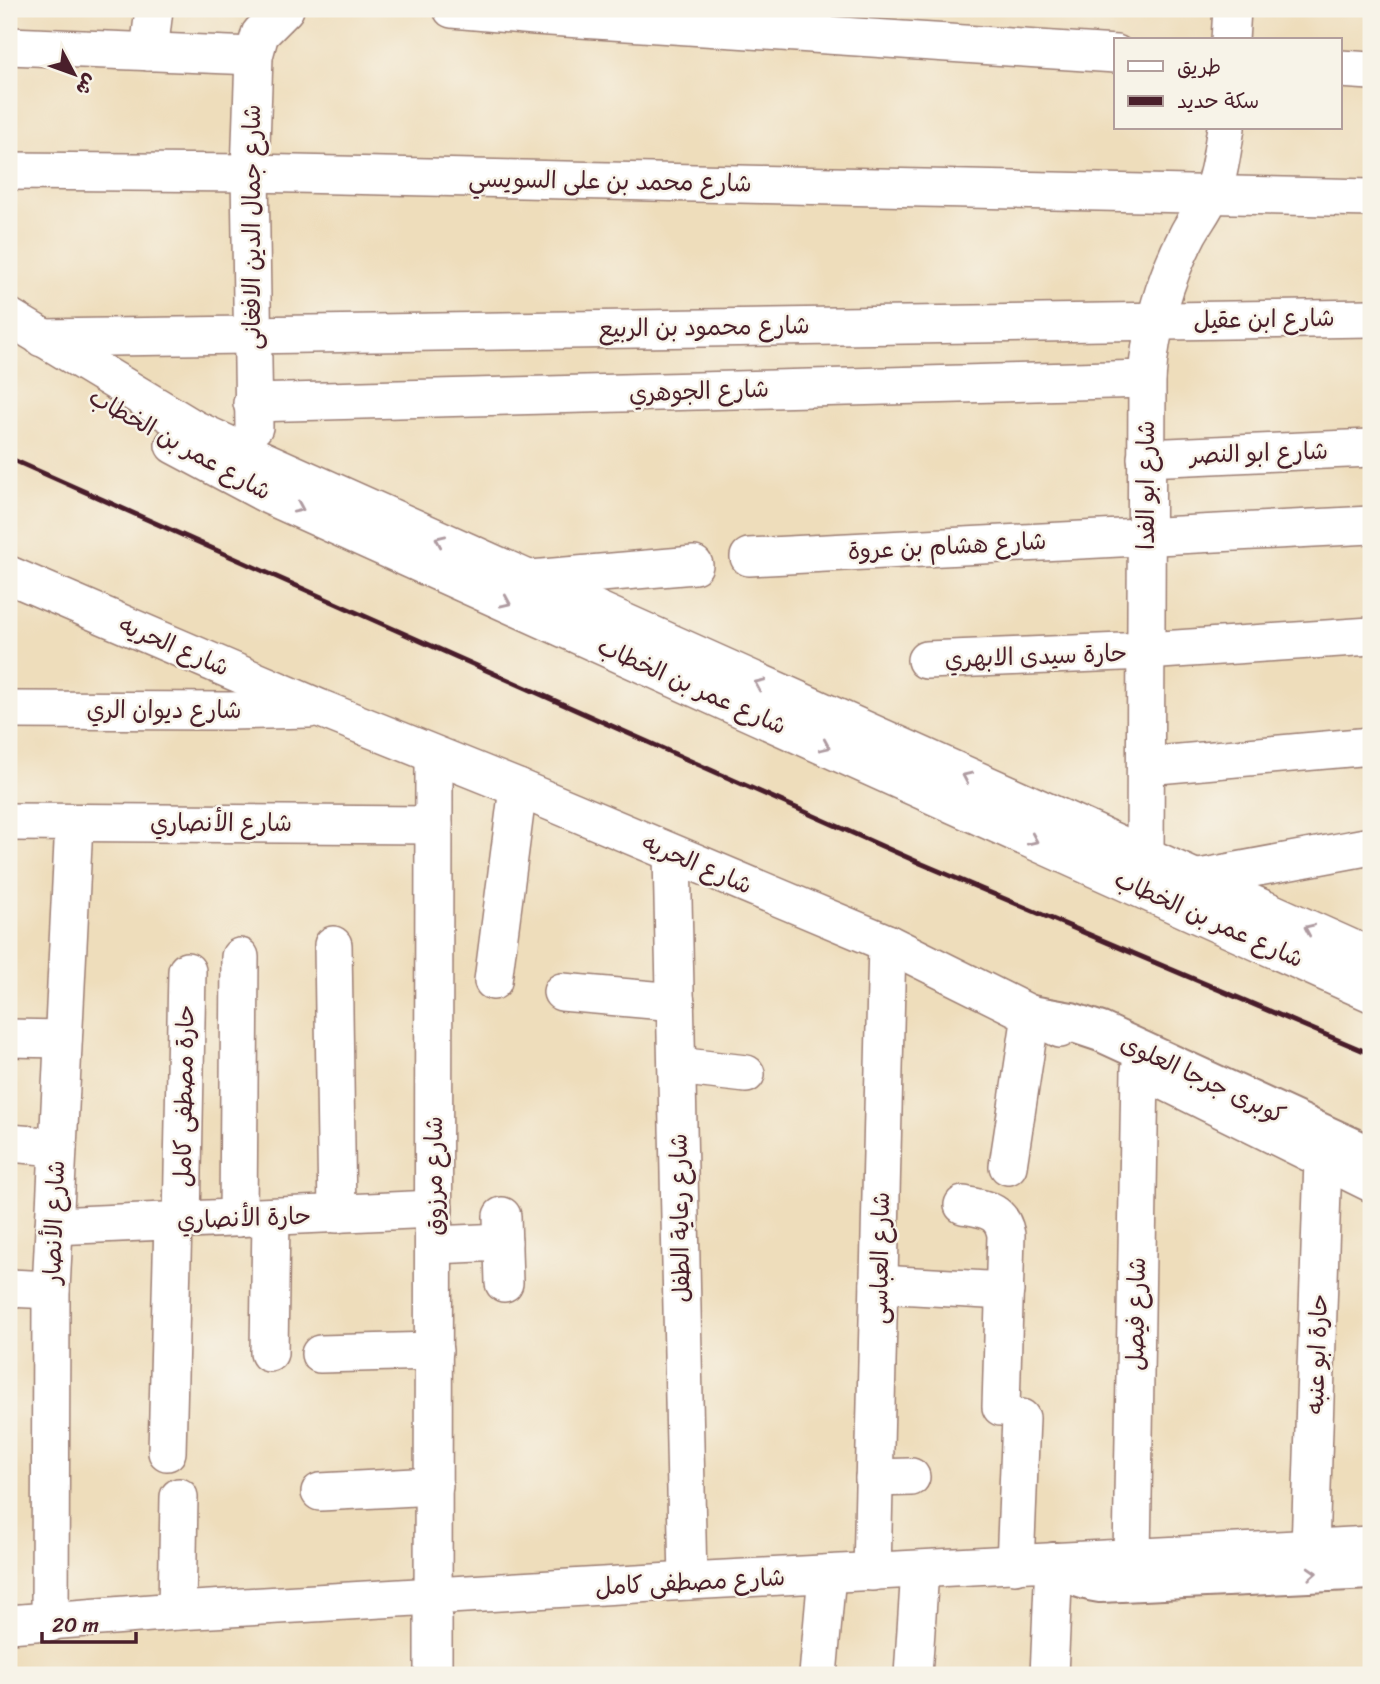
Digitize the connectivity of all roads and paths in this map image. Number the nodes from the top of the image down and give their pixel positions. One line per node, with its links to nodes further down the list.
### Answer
1 (154, 9): 8 (street)
2 (285, 9): 10 (street, شارع جمال الدين الافغانى)
3 (452, 9): 5 (street)
4 (1232, 9): 6 (street)
5 (535, 13): 9 (street)
6 (1230, 38)
7 (9, 46): 8 (street)
8 (149, 51): 10 (street)
9 (1114, 54)
10 (254, 56): 15 (street, شارع جمال الدين الافغانى)
11 (1342, 69): 12 (street)
12 (1371, 71)
13 (1226, 130): 16 (street, شارع ابو الفدا)
14 (9, 172): 15 (street, شارع محمد بن على السويسي)
15 (250, 173): 16 (street, شارع محمد بن على السويسي); 21 (street, شارع جمال الدين الافغانى)
16 (1211, 195): 17 (street, شارع محمد بن على السويسي); 20 (street, شارع ابو الفدا)
17 (1371, 198)
18 (9, 317): 22 (street, شارع عمر بن الخطاب)
19 (1371, 318): 20 (street, شارع ابن عقيل)
20 (1156, 320): 21 (street, شارع محمود بن الربيع); 23 (street, شارع ابو الفدا)
21 (251, 335): 22 (street, شارع محمود بن الربيع); 24 (street, شارع جمال الدين الافغانى)
22 (42, 338): 26 (street, شارع عمر بن الخطاب); 57 (street, شارع عمر بن الخطاب, one-way to 57)
23 (1146, 379): 24 (street, شارع الجوهري); 27 (street, شارع ابو الفدا)
24 (252, 403): 26 (street, شارع جمال الدين الافغانى)
25 (1371, 448): 27 (street, شارع ابو النصر)
26 (256, 457): 33 (street, شارع عمر بن الخطاب, one-way to 26)
27 (1146, 458): 29 (street, شارع ابو الفدا)
28 (1371, 525): 29 (street, شارع هشام بن عروة)
29 (1146, 535): 30 (street, شارع هشام بن عروة); 35 (street, شارع ابو الفدا)
30 (749, 557)
31 (694, 565): 33 (street)
32 (9, 575): 37 (street, شارع الحريه)
33 (527, 580): 48 (street, شارع عمر بن الخطاب, one-way to 33)
34 (1371, 636): 35 (street, حارة سيدى الابهري)
35 (1146, 652): 36 (street, حارة سيدى الابهري); 41 (street, شارع ابو الفدا)
36 (926, 660)
37 (319, 708): 38 (street, شارع ديوان الري); 40 (street, شارع الحريه)
38 (9, 710)
39 (1371, 746): 41 (street)
40 (434, 755): 42 (street, شارع الحريه); 45 (street, شارع مرزوق)
41 (1146, 766): 48 (street, شارع ابو الفدا)
42 (518, 788): 47 (street, شارع الحريه); 55 (street)
43 (9, 822): 44 (street, شارع الأنصاري)
44 (74, 823): 45 (street, شارع الأنصاري); 61 (street, شارع الأنصار)
45 (434, 825): 76 (street, شارع مرزوق)
46 (1371, 846): 49 (street)
47 (672, 854): 50 (street, شارع الحريه); 58 (street, شارع رعاية الطفل)
48 (1145, 857): 49 (street, شارع عمر بن الخطاب)
49 (1194, 879): 53 (street, شارع عمر بن الخطاب, one-way to 49)
50 (887, 943): 59 (street, شارع الحريه); 78 (street, شارع العباسى)
51 (333, 945): 72 (street)
52 (240, 957): 73 (street)
53 (1371, 957)
54 (187, 971): 74 (street, حارة مصطفى كامل)
55 (494, 981)
56 (562, 992): 58 (street)
57 (1371, 993)
58 (676, 1002): 62 (street, شارع رعاية الطفل)
59 (1031, 1015): 63 (street, شارع الحريه); 67 (street, كوبرى جرجا العلوى); 69 (street)
60 (9, 1038): 61 (street)
61 (63, 1039): 66 (street, شارع الأنصار)
62 (677, 1066): 64 (street); 100 (street, شارع رعاية الطفل)
63 (1140, 1069): 68 (street, شارع الحريه); 93 (street, شارع فيصل)
64 (746, 1074)
65 (9, 1143): 66 (street)
66 (58, 1147): 75 (street, شارع الأنصار)
67 (1371, 1156)
68 (1323, 1160): 70 (street, شارع الحريه); 92 (street, حارة ابو عنبه)
69 (1008, 1166)
70 (1371, 1183)
71 (963, 1205): 81 (street)
72 (337, 1214): 73 (street, حارة الأنصاري); 76 (street, حارة الأنصاري)
73 (255, 1217): 74 (street, حارة الأنصاري); 83 (street)
74 (177, 1221): 75 (street, حارة الأنصاري); 85 (street, حارة مصطفى كامل)
75 (54, 1226): 80 (street, شارع الأنصار)
76 (434, 1227): 77 (street, حارة الأنصاري); 82 (street, شارع مرزوق)
77 (505, 1283)
78 (879, 1284): 81 (street); 87 (street, شارع العباسى)
79 (9, 1288): 80 (street)
80 (51, 1290): 103 (street, شارع الأنصار)
81 (1005, 1291): 95 (street)
82 (434, 1351): 84 (street); 88 (street, شارع مرزوق)
83 (270, 1353)
84 (320, 1354)
85 (167, 1452)
86 (911, 1477): 87 (street)
87 (874, 1478): 98 (street, شارع العباسى)
88 (434, 1486): 89 (street); 101 (street, شارع مرزوق)
89 (320, 1492)
90 (179, 1497): 102 (street)
91 (1371, 1545): 92 (street, شارع مصطفى كامل)
92 (1310, 1548): 93 (street, شارع مصطفى كامل)
93 (1132, 1558): 94 (street, شارع مصطفى كامل)
94 (1054, 1562): 95 (street, شارع مصطفى كامل); 97 (street, one-way to 97); 108 (street)
95 (1015, 1565): 96 (street, شارع مصطفى كامل)
96 (920, 1570): 98 (street, شارع مصطفى كامل); 107 (street)
97 (1371, 1570)
98 (872, 1572): 99 (street, شارع مصطفى كامل)
99 (827, 1574): 100 (street, شارع مصطفى كامل); 106 (street)
100 (688, 1581): 101 (street, شارع مصطفى كامل)
101 (434, 1597): 102 (street, شارع مصطفى كامل); 105 (street, شارع مرزوق)
102 (177, 1611): 103 (street, شارع مصطفى كامل)
103 (50, 1623): 104 (street, شارع مصطفى كامل)
104 (9, 1624)
105 (433, 1675)
106 (818, 1675)
107 (913, 1675)
108 (1049, 1675)

